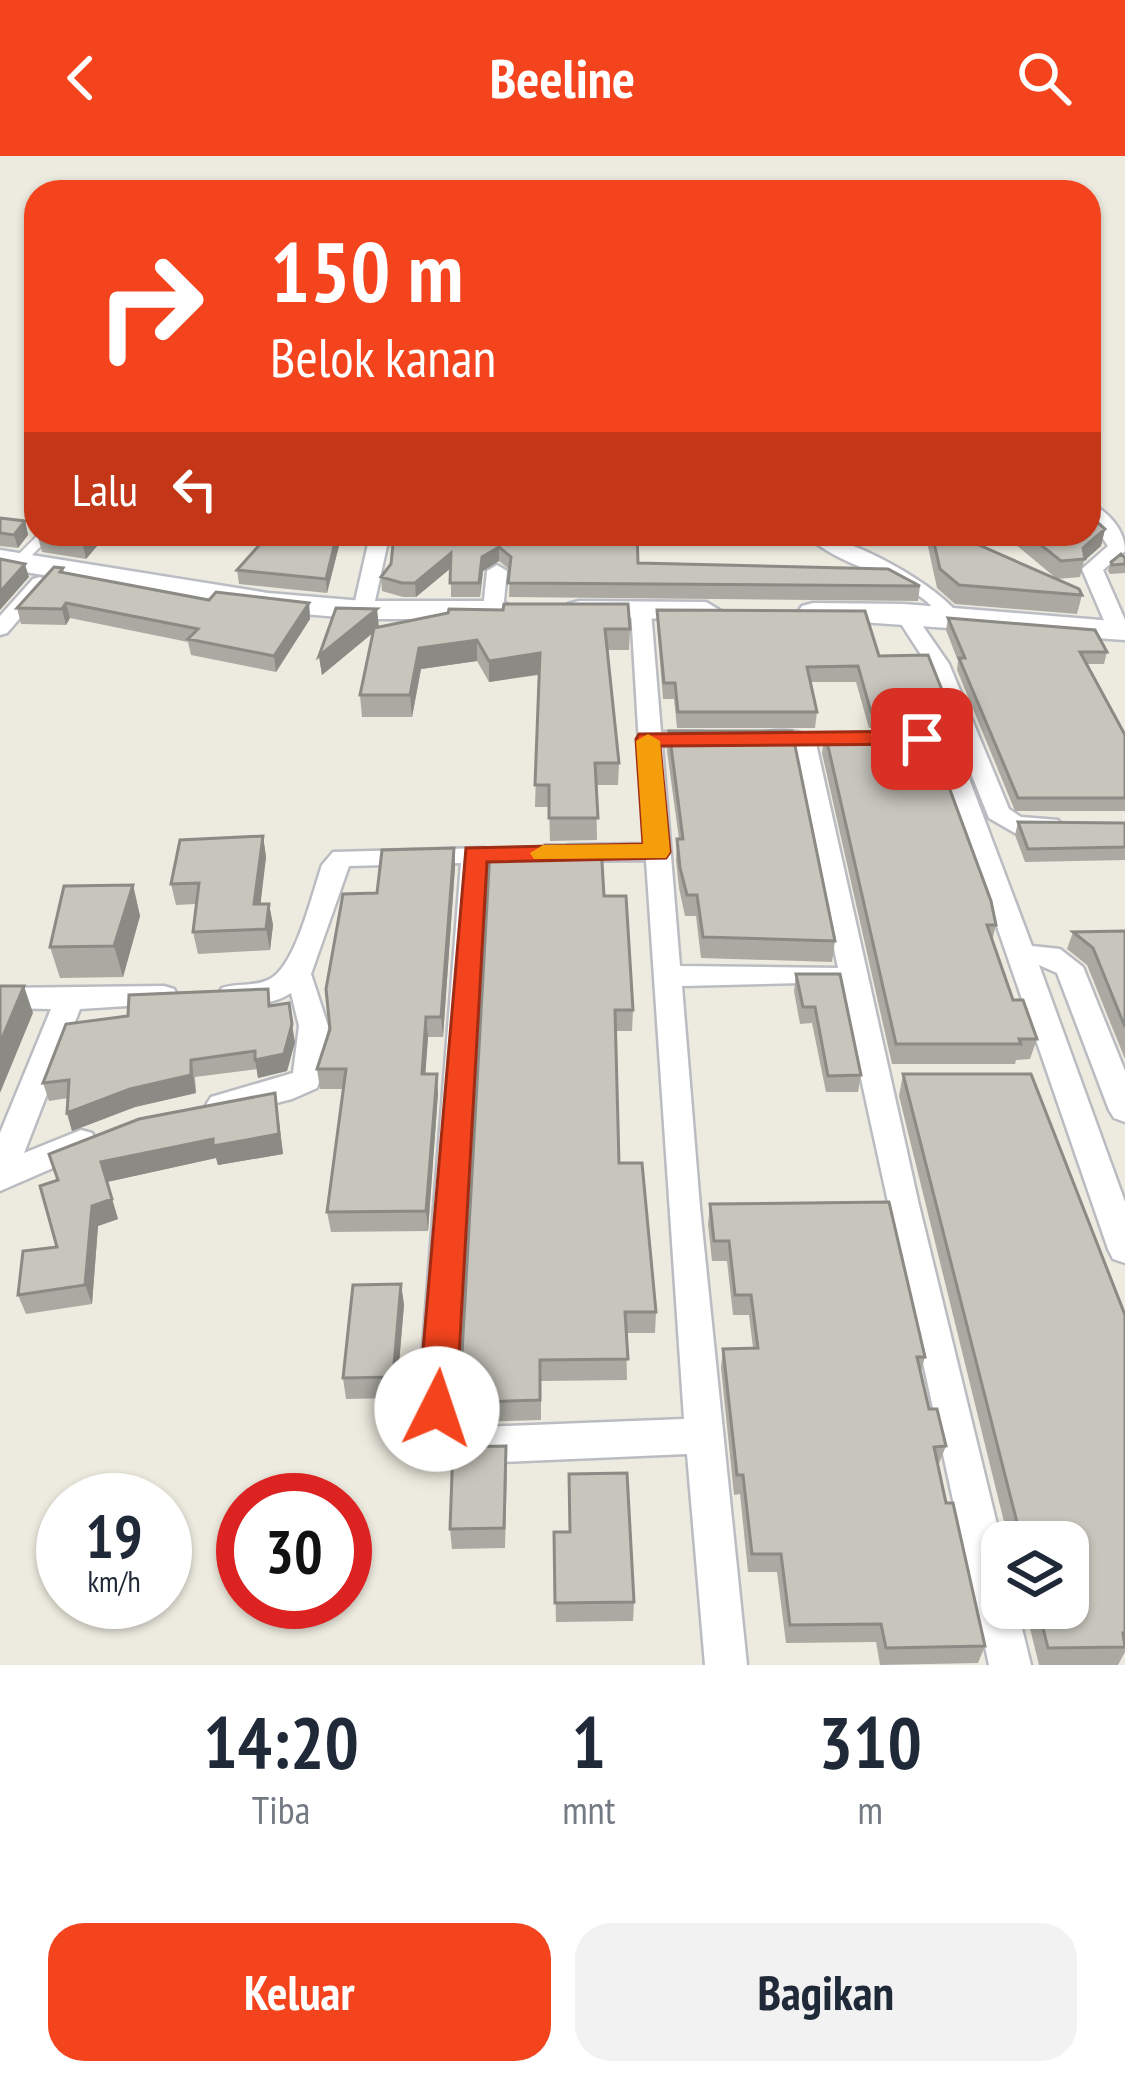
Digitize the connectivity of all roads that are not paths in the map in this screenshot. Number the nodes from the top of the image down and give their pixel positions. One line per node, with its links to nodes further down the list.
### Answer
1 (1101, 519): 15 (street)
2 (378, 546): 7 (street)
3 (832, 546): 13 (street)
4 (9, 561): 5 (street)
5 (53, 568): 7 (street); 14 (street)
6 (497, 571): 8 (street)
7 (363, 610): 8 (street)
8 (493, 610): 9 (street)
9 (641, 610): 10 (street); 16 (street)
10 (727, 612)
11 (793, 612): 12 (street)
12 (904, 614): 13 (street); 18 (street)
13 (953, 620): 15 (street)
14 (0, 629)
15 (1122, 630)
16 (648, 739): 19 (street); 24 (street)
17 (874, 739): 21 (street)
18 (1067, 825)
19 (657, 852): 20 (street); 23 (street)
20 (543, 853)
21 (1021, 955): 28 (street); 35 (street)
22 (297, 974): 26 (street); 27 (street); 36 (street)
23 (666, 976): 24 (street); 33 (street)
24 (854, 976): 32 (street)
25 (0, 998): 26 (street)
26 (69, 999): 30 (street)
27 (198, 1110)
28 (1125, 1110)
29 (118, 1130): 30 (street)
30 (0, 1175)
31 (859, 1205): 32 (street)
32 (902, 1205): 38 (street)
33 (683, 1207): 34 (street); 36 (street)
34 (727, 1207)
35 (1125, 1249)
36 (705, 1436): 37 (street)
37 (726, 1665)
38 (1010, 1665)

